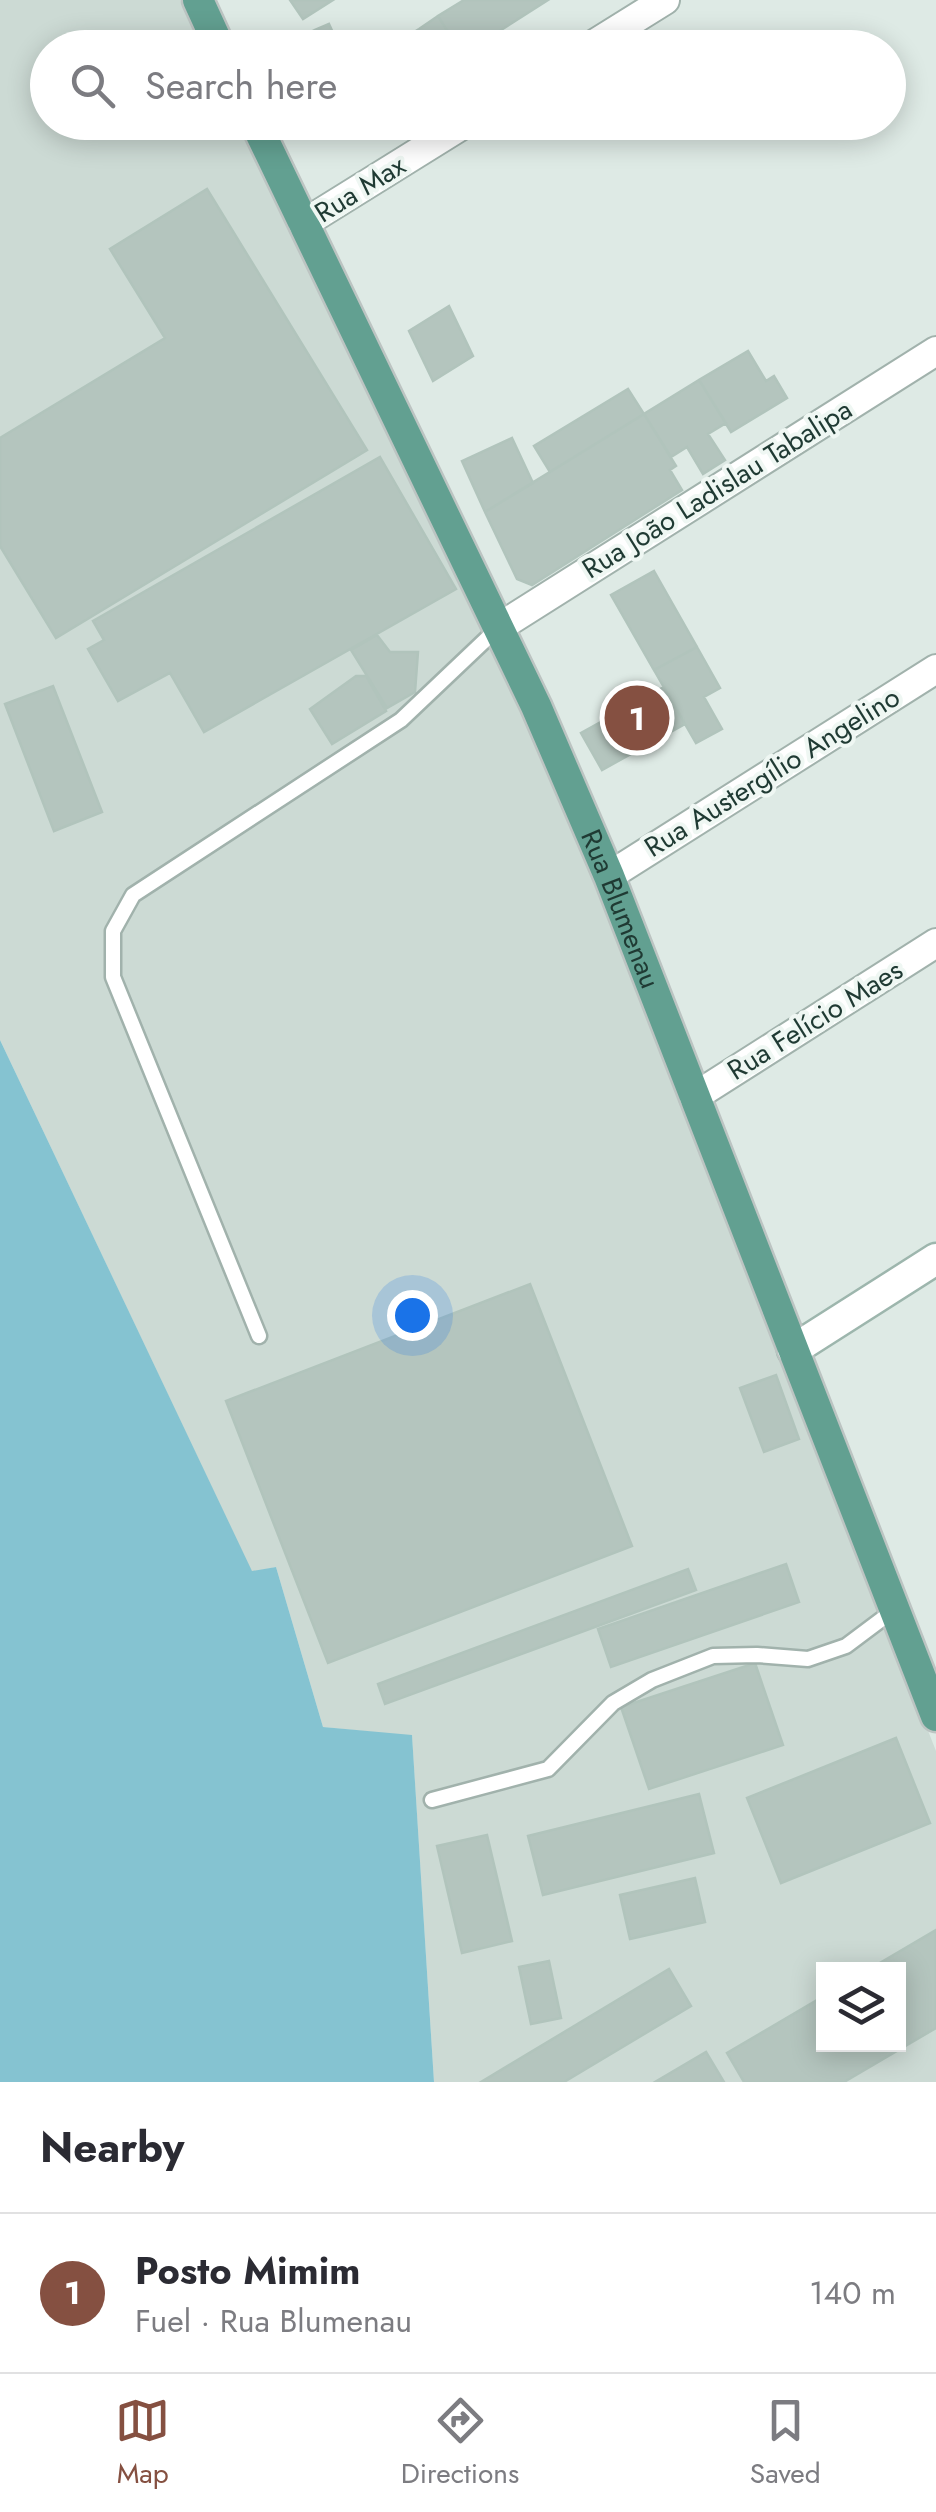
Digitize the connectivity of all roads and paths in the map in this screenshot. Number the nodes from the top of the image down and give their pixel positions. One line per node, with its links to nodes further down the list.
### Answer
1 (198, 0): 3 (main road)
2 (664, 0): 4 (street)
3 (212, 30)
4 (616, 30)
5 (264, 140): 7 (main road, Rua Blumenau)
6 (438, 140): 7 (street, Rua Max)
7 (303, 224): 9 (main road, Rua Blumenau)
8 (936, 351): 9 (street, Rua João Ladislau Tabalipa)
9 (498, 628): 11 (main road, Rua Blumenau); 15 (lane)
10 (936, 668): 11 (street, Rua Austergílio Angelino)
11 (608, 876): 13 (main road, Rua Blumenau)
12 (936, 943): 13 (street, Rua Felício Maes)
13 (694, 1097): 16 (main road, Rua Blumenau)
14 (936, 1259): 16 (main road)
15 (259, 1336)
16 (793, 1350): 17 (main road, Rua Blumenau)
17 (894, 1610): 18 (main road, Rua Blumenau); 19 (lane)
18 (934, 1706)
19 (432, 1800)

